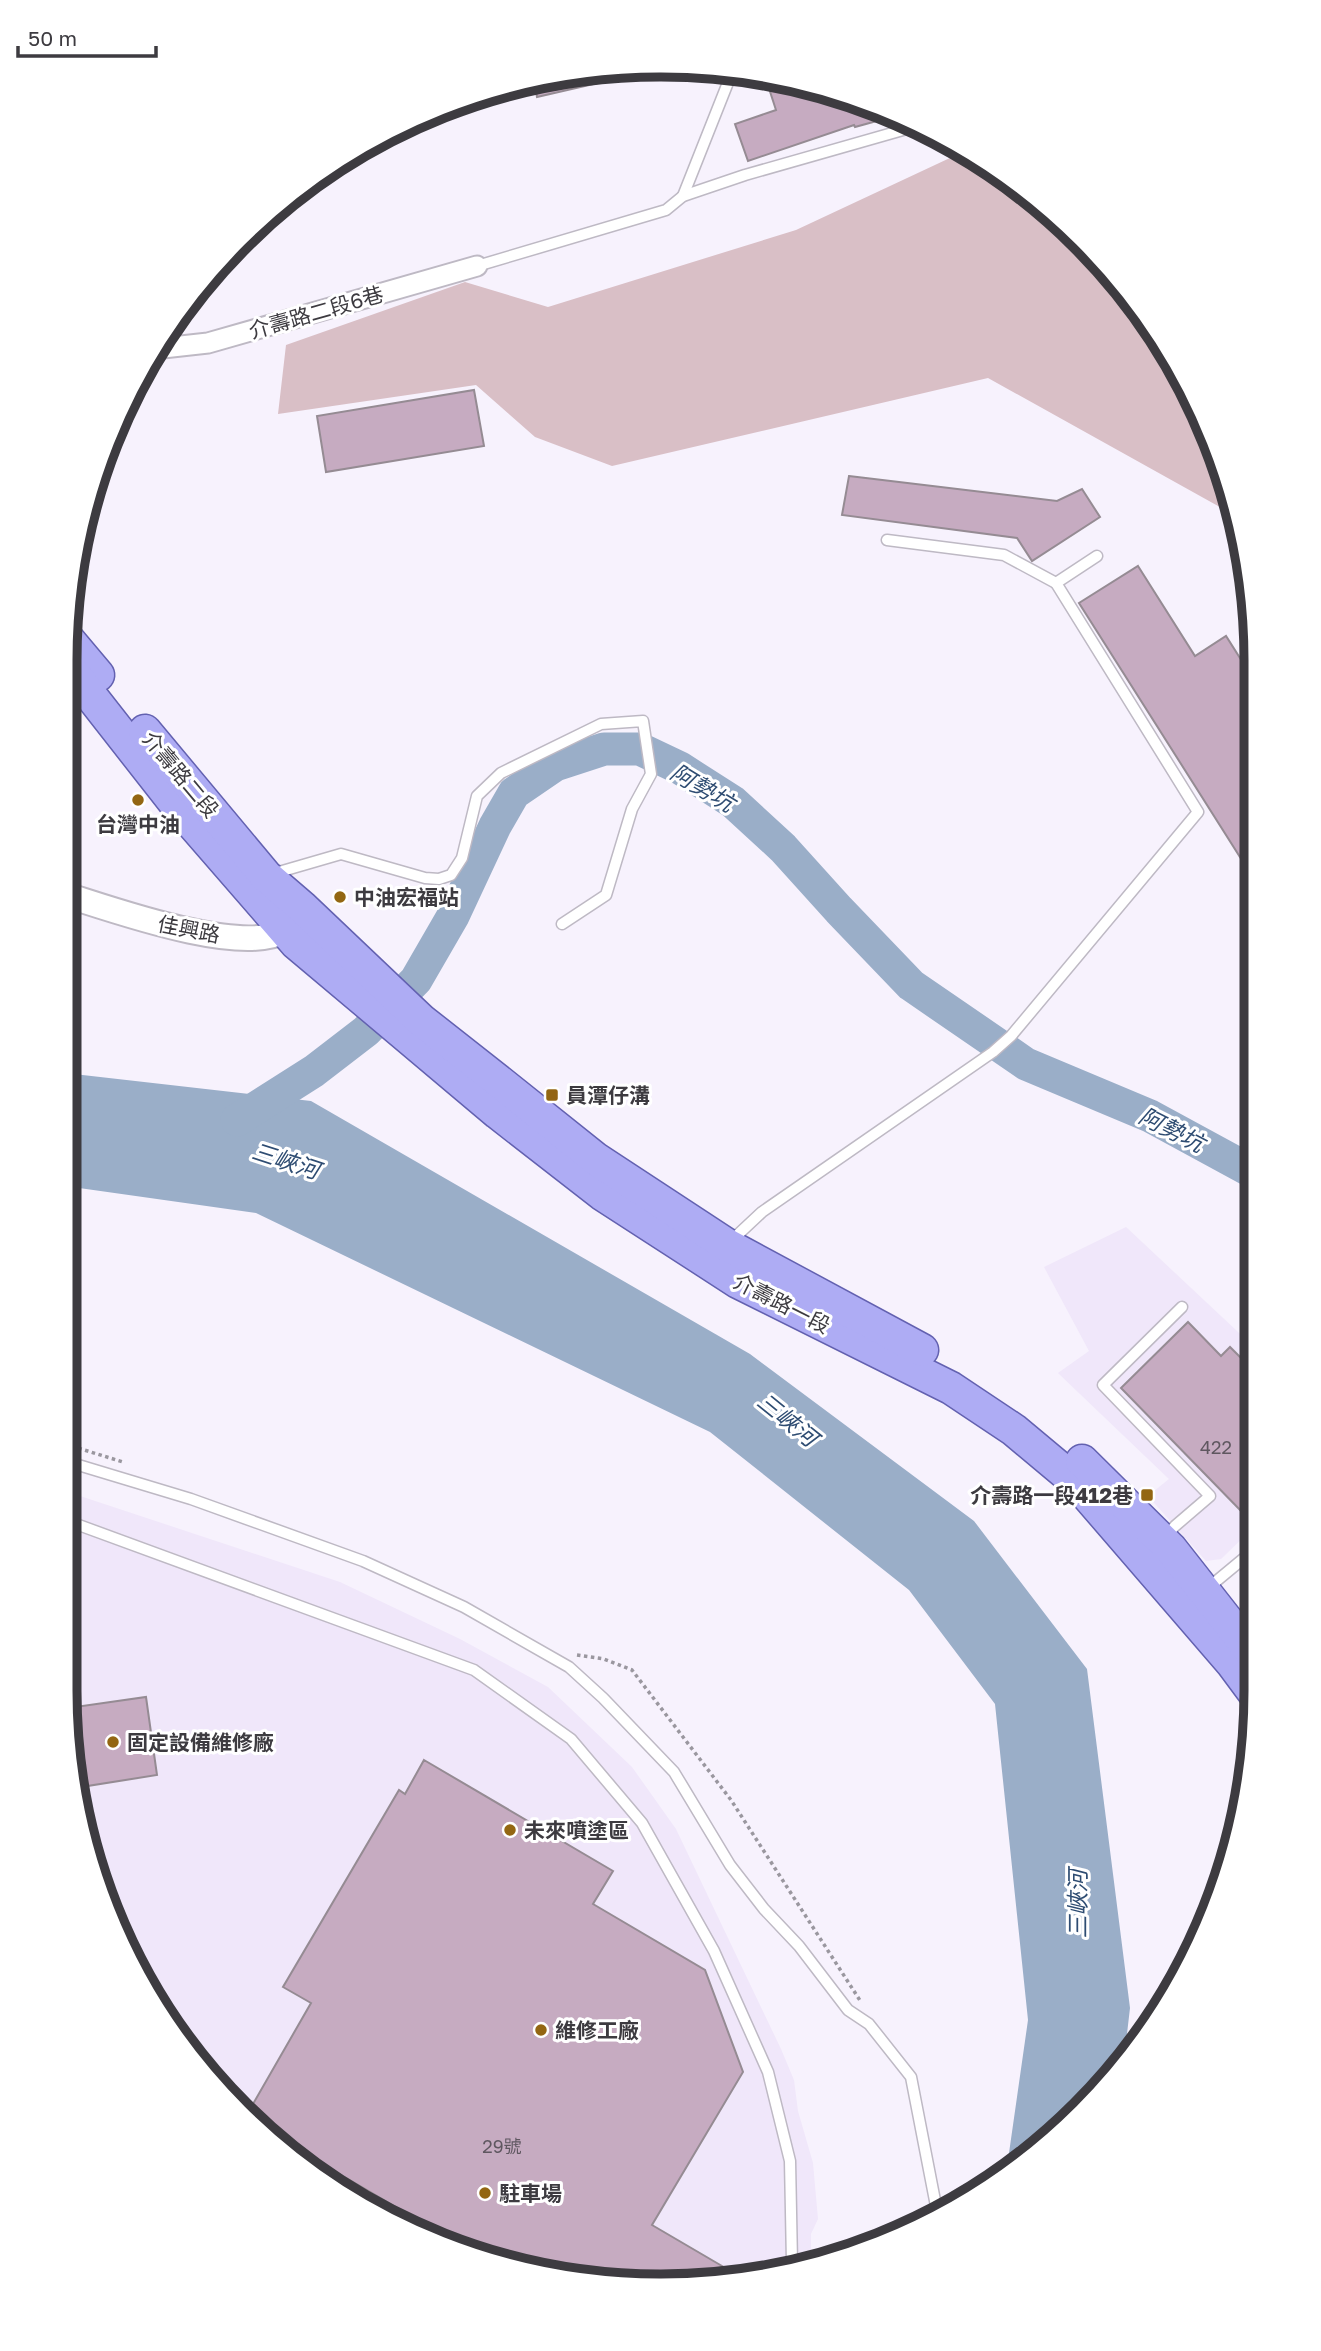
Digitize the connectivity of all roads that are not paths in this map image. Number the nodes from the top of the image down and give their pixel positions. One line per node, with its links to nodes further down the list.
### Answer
1 (729, 81): 3 (lane)
2 (904, 130): 3 (lane)
3 (682, 196): 4 (lane)
4 (477, 266): 5 (street, 介壽路二段6巷)
5 (168, 348)
6 (887, 540): 8 (lane)
7 (1097, 556): 8 (lane)
8 (1056, 583): 15 (lane)
9 (77, 650): 11 (main road, 介壽路二段)
10 (77, 678): 13 (main road, 介壽路二段)
11 (266, 876): 13 (main road, 介壽路二段); 14 (lane)
12 (77, 899): 13 (street, 佳興路)
13 (293, 919): 15 (main road, 介壽路一段)
14 (562, 924)
15 (721, 1256): 19 (main road, 介壽路一段); 23 (main road, 介壽路一段)
16 (1182, 1307): 19 (lane)
17 (77, 1465): 24 (lane)
18 (77, 1524): 25 (lane)
19 (1162, 1540): 21 (main road, 介壽路一段)
20 (1243, 1559): 21 (lane)
21 (1204, 1591): 22 (main road, 介壽路一段)
22 (1244, 1649)
23 (1244, 1651)
24 (936, 2205)
25 (792, 2259)

